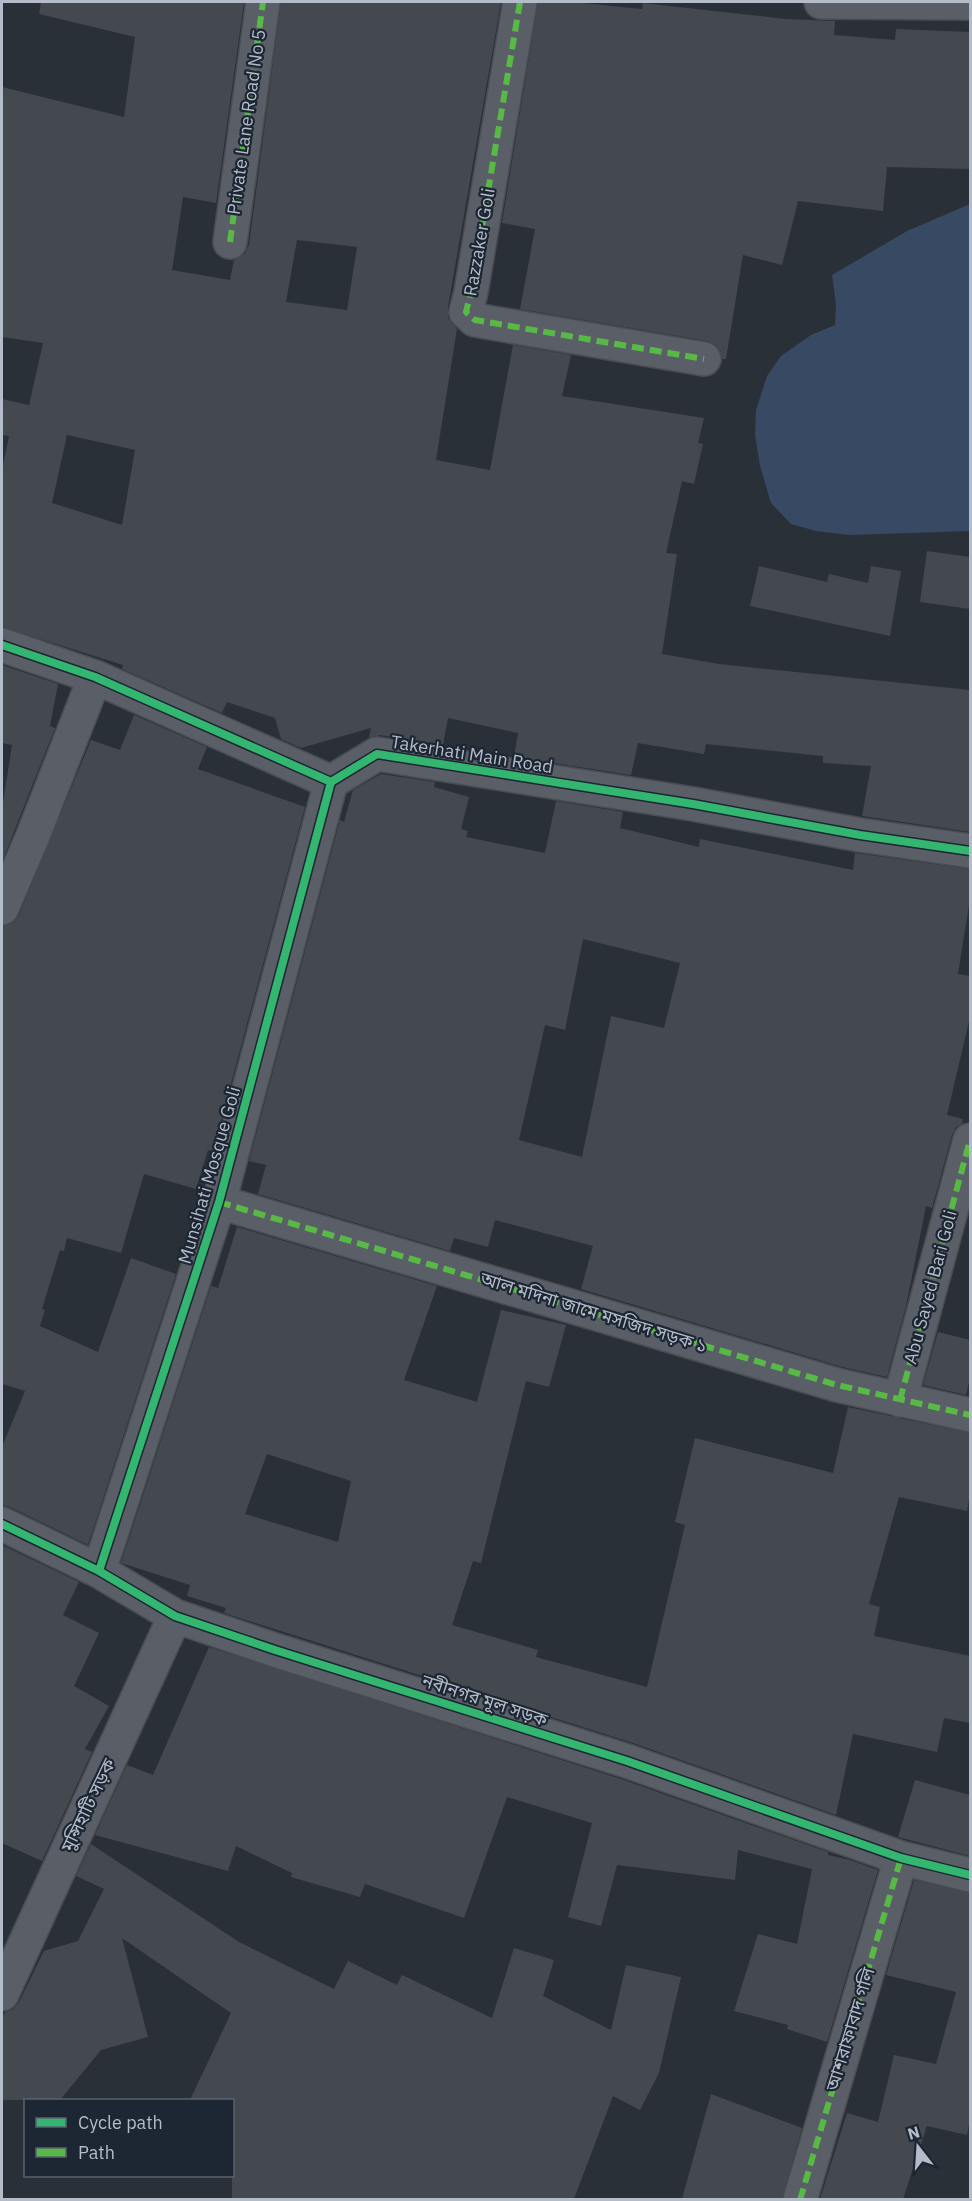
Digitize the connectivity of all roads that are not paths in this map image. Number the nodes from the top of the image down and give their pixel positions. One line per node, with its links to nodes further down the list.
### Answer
1 (263, 2): 5 (street, Private Lane Road No 5)
2 (520, 2): 6 (street, Razzaker Goli)
3 (821, 2): 4 (street)
4 (970, 3)
5 (230, 242)
6 (704, 359)
7 (2, 645): 8 (street)
8 (94, 678): 9 (street); 11 (street)
9 (331, 782): 10 (street, Takerhati Main Road); 13 (street, Munsihati Mosque Goli)
10 (970, 851)
11 (2, 908)
12 (970, 1140): 14 (street, Abu Sayed Bari Goli)
13 (219, 1202): 14 (street, আল মদিনা জামে মসজিদ সড়ক ১); 17 (street, Munsihati Mosque Goli)
14 (900, 1400): 15 (street, আল মদিনা জামে মসজিদ সড়ক ১)
15 (970, 1415)
16 (2, 1524): 17 (street, নবীনগর মূল সড়ক)
17 (99, 1571): 18 (street, নবীনগর মূল সড়ক)
18 (175, 1616): 19 (street, নবীনগর মূল সড়ক); 21 (street, মুন্সিহাটি সড়ক)
19 (901, 1858): 20 (street, নবীনগর মূল সড়ক); 22 (street, আশরাফাবাদ গলি)
20 (970, 1875)
21 (2, 1994)
22 (800, 2199)

